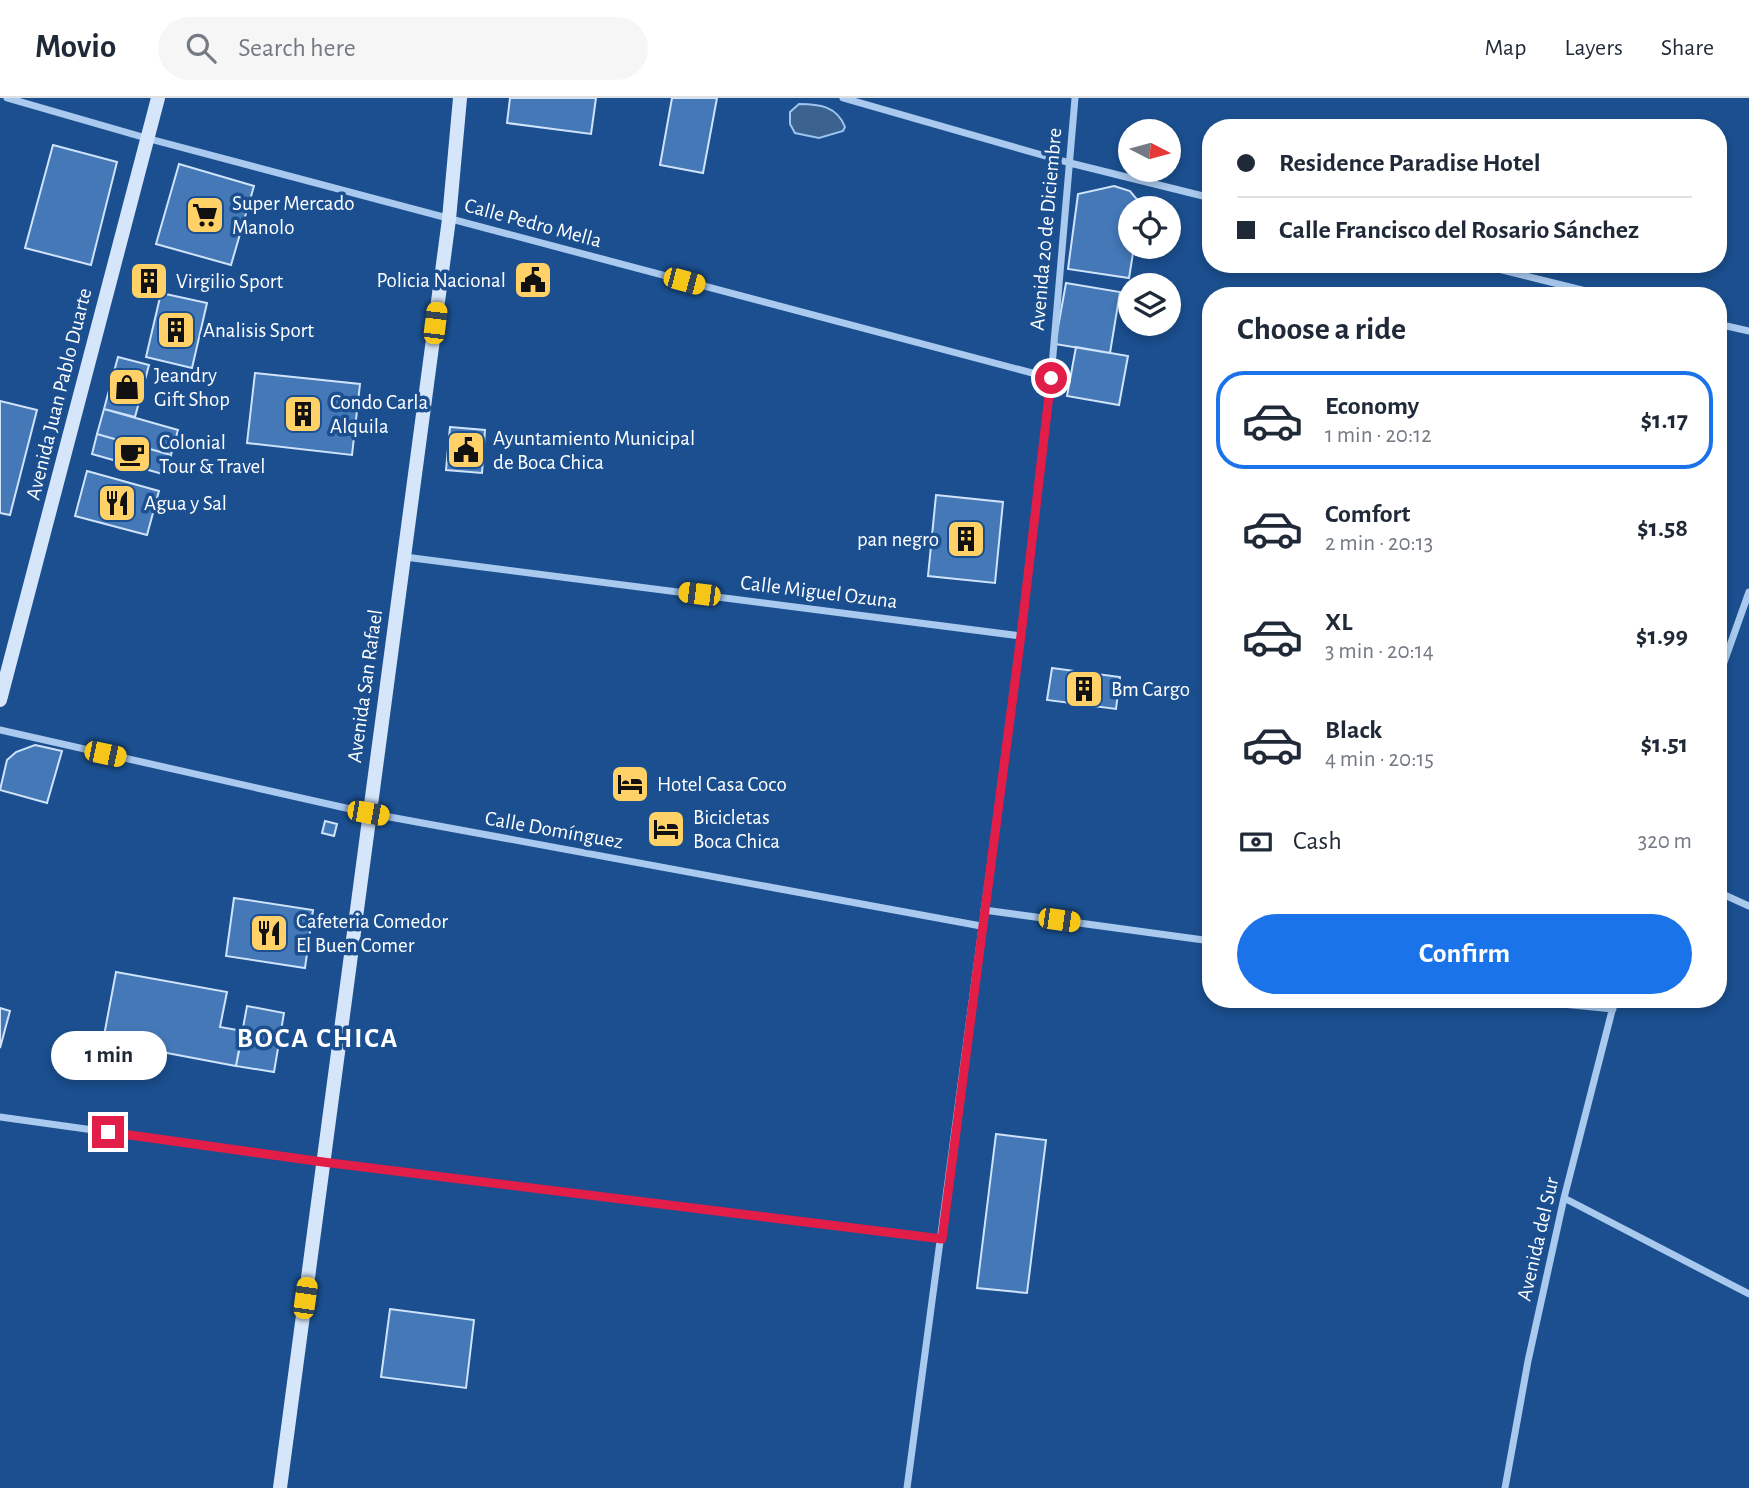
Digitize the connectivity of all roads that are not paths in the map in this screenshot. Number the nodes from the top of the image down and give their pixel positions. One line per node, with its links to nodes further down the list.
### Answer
1 (7, 98): 6 (street, Calle Pedro Mella)
2 (158, 98): 6 (street, Avenida Juan Pablo Duarte)
3 (460, 98): 9 (street, Avenida San Rafael)
4 (843, 98): 7 (street)
5 (1075, 98): 7 (street, Avenida 20 de Diciembre)
6 (146, 138): 9 (street, Calle Pedro Mella); 19 (street, Avenida Juan Pablo Duarte)
7 (1070, 163): 8 (street); 14 (street, Avenida 20 de Diciembre)
8 (1202, 196)
9 (449, 219): 14 (street, Calle Pedro Mella); 15 (street, Avenida San Rafael)
10 (1514, 273): 11 (street)
11 (1570, 287)
12 (1727, 326): 13 (street)
13 (1749, 331)
14 (1051, 378): 17 (street, Avenida 20 de Diciembre)
15 (405, 556): 17 (street, Calle Miguel Ozuna); 21 (street, Avenida San Rafael)
16 (1749, 592): 18 (street)
17 (1021, 635): 24 (street, Avenida 20 de Diciembre)
18 (1727, 654)
19 (0, 700)
20 (0, 730): 21 (street, Calle Domínguez)
21 (368, 813): 25 (street, Calle Domínguez); 30 (street, Avenida San Rafael)
22 (1727, 896): 23 (street)
23 (1749, 906)
24 (984, 909): 25 (street, Avenida 20 de Diciembre); 26 (street)
25 (981, 926): 32 (street, Avenida 20 de Diciembre)
26 (1202, 940)
27 (1603, 1008): 28 (street)
28 (1613, 1009): 31 (street, Avenida del Sur)
29 (0, 1117): 30 (street)
30 (323, 1162): 32 (street); 34 (street, Avenida San Rafael)
31 (1564, 1198): 33 (street); 36 (street, Avenida del Sur)
32 (942, 1239): 35 (street, Avenida 20 de Diciembre)
33 (1749, 1294)
34 (279, 1488)
35 (907, 1488)
36 (1505, 1488)

